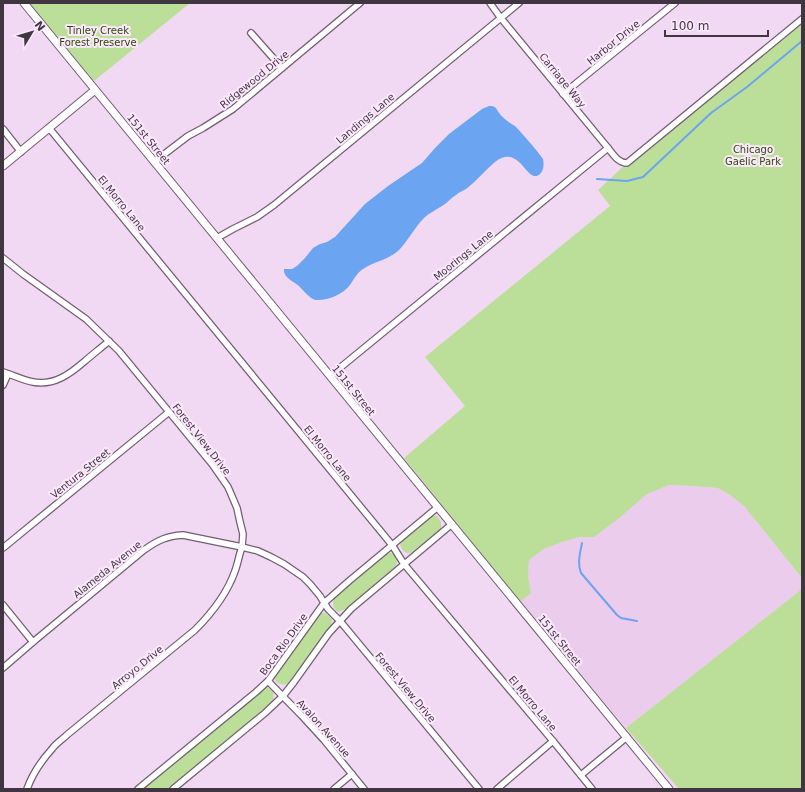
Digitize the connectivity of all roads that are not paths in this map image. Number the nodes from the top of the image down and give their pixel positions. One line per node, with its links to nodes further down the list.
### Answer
1 (24, 3): 10 (street, 151st Street)
2 (490, 3): 6 (street, Carriage Way)
3 (518, 3): 6 (street, Landings Lane)
4 (674, 3): 11 (street, Harbor Drive)
5 (359, 4): 9 (street, Ridgewood Drive)
6 (500, 17): 11 (street, Carriage Way); 18 (street, Landings Lane)
7 (802, 19): 14 (street, Carriage Way)
8 (251, 33): 9 (street)
9 (282, 68): 16 (street, Ridgewood Drive)
10 (96, 90): 12 (street); 16 (street, 151st Street)
11 (564, 94): 14 (street, Carriage Way)
12 (49, 128): 15 (street); 27 (street, El Morro Lane)
13 (3, 129): 15 (street)
14 (608, 148): 22 (street, Moorings Lane)
15 (21, 152): 17 (street)
16 (154, 162): 18 (street, 151st Street)
17 (3, 166)
18 (217, 238): 22 (street, 151st Street)
19 (3, 258): 20 (street, Forest View Drive)
20 (109, 341): 21 (street); 24 (street, Forest View Drive)
21 (6, 373): 23 (street)
22 (330, 376): 25 (street, 151st Street)
23 (3, 385)
24 (169, 412): 28 (street, Forest View Drive); 29 (street, Ventura Street)
25 (438, 508): 26 (street, 151st Street); 27 (street, Boca Rio Drive)
26 (452, 524): 30 (street); 38 (street, 151st Street)
27 (392, 545): 30 (street, El Morro Lane); 31 (street, Boca Rio Drive)
28 (242, 547): 31 (street, Forest View Drive); 34 (street, Alameda Avenue); 42 (street, Arroyo Drive)
29 (3, 548)
30 (404, 564): 33 (street); 39 (street, El Morro Lane)
31 (324, 603): 33 (street, Forest View Drive); 36 (street, Boca Rio Drive)
32 (3, 605): 34 (street)
33 (340, 621): 37 (street); 47 (street, Forest View Drive)
34 (33, 642): 35 (street, Alameda Avenue)
35 (3, 668)
36 (268, 681): 37 (street, Avalon Avenue); 43 (street, Boca Rio Drive)
37 (283, 696): 40 (street, Avalon Avenue); 44 (street)
38 (627, 738): 41 (street); 50 (street, 151st Street)
39 (554, 741): 41 (street, El Morro Lane); 48 (street)
40 (352, 774): 45 (street); 46 (street, Avalon Avenue)
41 (581, 775): 49 (street, El Morro Lane)
42 (27, 789)
43 (138, 789)
44 (173, 789)
45 (334, 789)
46 (364, 789)
47 (479, 789)
48 (497, 789)
49 (592, 789)
50 (669, 789)

